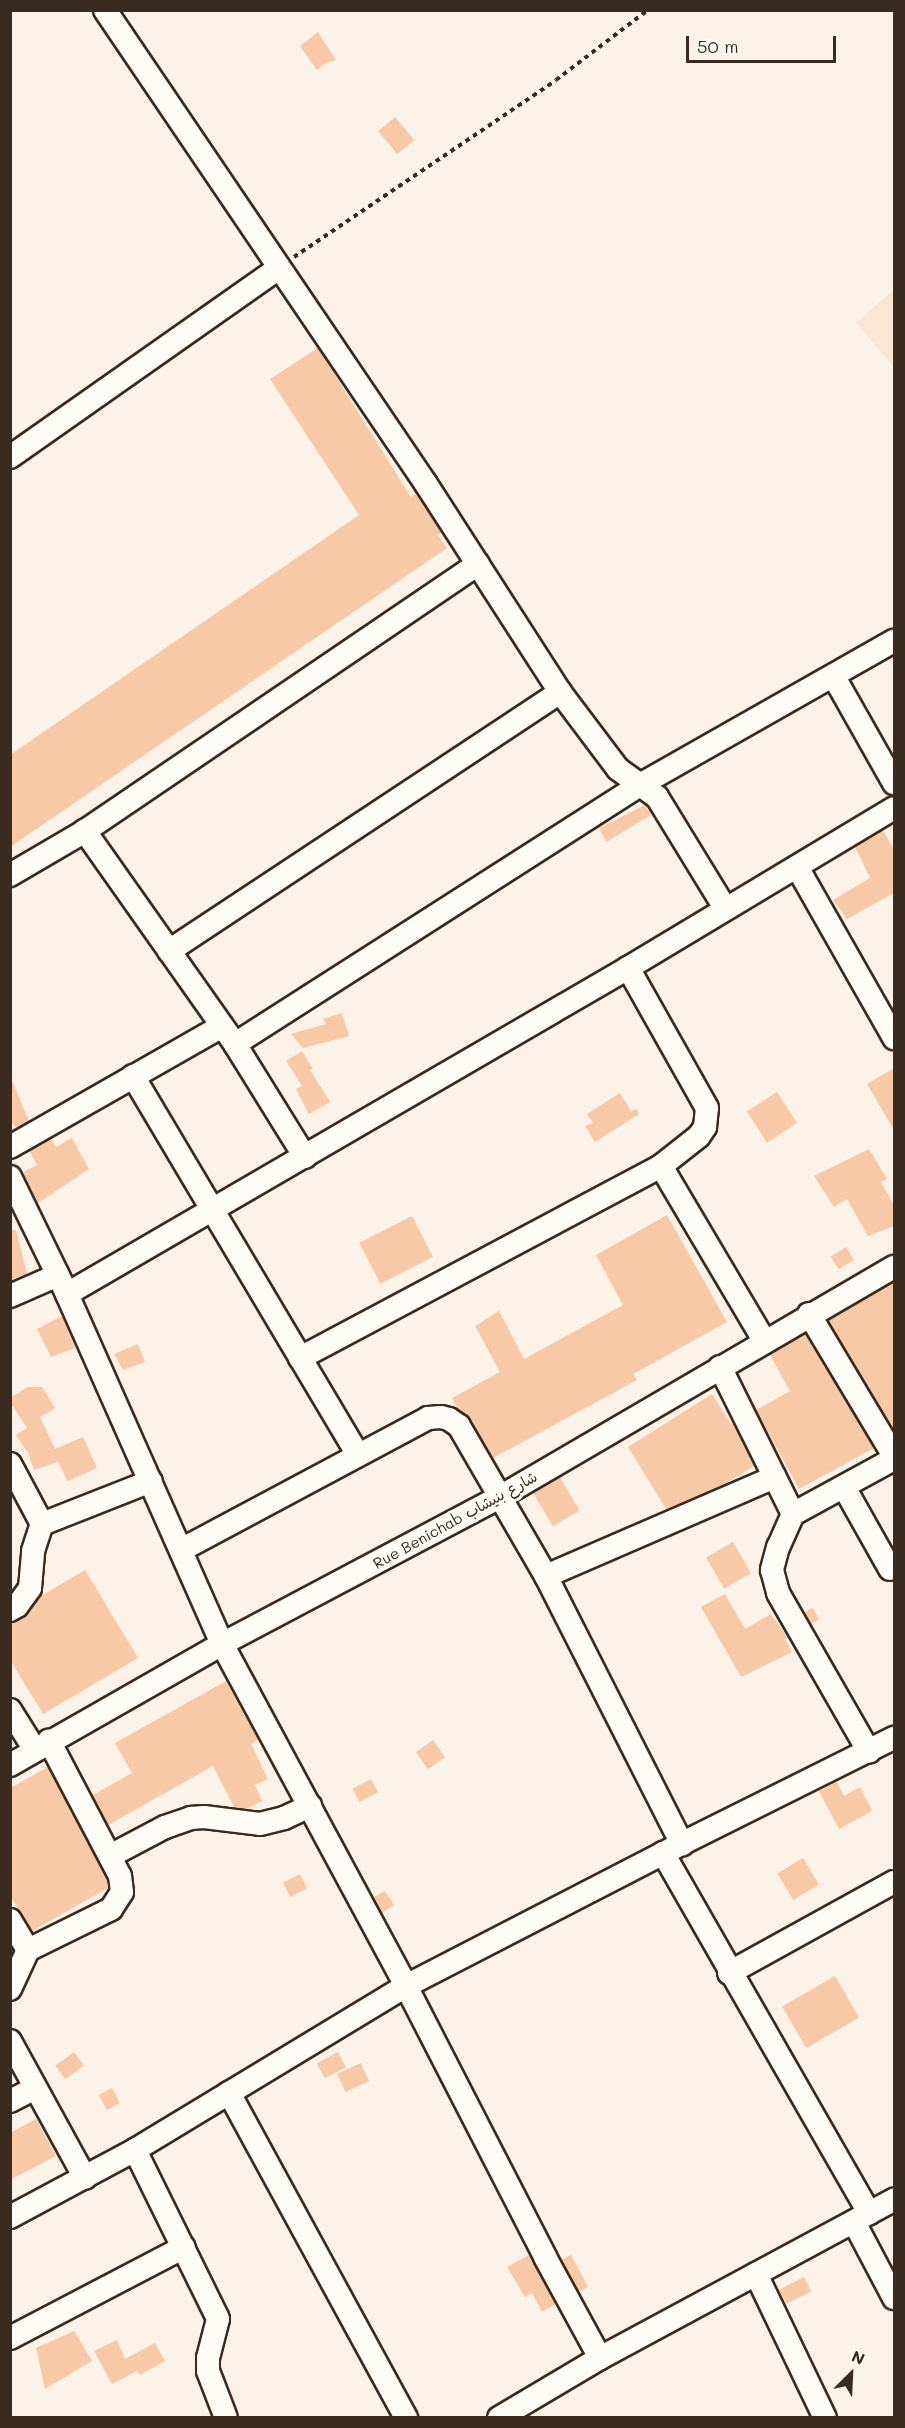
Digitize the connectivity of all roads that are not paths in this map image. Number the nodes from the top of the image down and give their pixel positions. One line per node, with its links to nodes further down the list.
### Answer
1 (105, 10): 2 (street)
2 (279, 268): 3 (street); 4 (street)
3 (10, 457)
4 (478, 564): 7 (street); 11 (street)
5 (894, 641): 6 (street)
6 (834, 677): 8 (street); 9 (street)
7 (560, 692): 9 (street); 15 (street)
8 (894, 783)
9 (640, 785): 14 (street); 17 (street)
10 (894, 808): 12 (street)
11 (85, 831): 13 (street); 15 (street)
12 (796, 867): 14 (street); 18 (street)
13 (10, 875)
14 (725, 908): 16 (street)
15 (169, 951): 17 (street)
16 (628, 968): 21 (street); 22 (street)
17 (229, 1035): 19 (street); 21 (street)
18 (894, 1038)
19 (133, 1076): 20 (street); 24 (street)
20 (10, 1147)
21 (304, 1157): 24 (street)
22 (661, 1166): 29 (street); 30 (street)
23 (10, 1177): 26 (street)
24 (214, 1209): 26 (street); 30 (street)
25 (894, 1267): 28 (street, Rue Benichab شارع بنيشاب)
26 (63, 1285): 27 (street); 36 (street)
27 (10, 1296)
28 (809, 1314): 29 (street, Rue Benichab شارع بنيشاب); 33 (street)
29 (765, 1342): 31 (street, Rue Benichab شارع بنيشاب)
30 (300, 1358): 32 (street)
31 (720, 1367): 35 (street); 38 (street, Rue Benichab شارع بنيشاب)
32 (357, 1454): 38 (street); 41 (street)
33 (894, 1457): 37 (street)
34 (10, 1464): 40 (street)
35 (775, 1477): 39 (street); 43 (street)
36 (151, 1481): 40 (street); 41 (street)
37 (844, 1487): 39 (street); 42 (street)
38 (500, 1497): 43 (street); 45 (street, Rue Benichab شارع بنيشاب)
39 (793, 1514): 49 (street)
40 (42, 1524): 44 (street)
41 (181, 1550): 45 (street)
42 (893, 1571)
43 (546, 1576): 52 (street)
44 (10, 1610)
45 (222, 1644): 48 (street, Rue Benichab شارع بنيشاب); 51 (street)
46 (10, 1710): 48 (street)
47 (894, 1738): 49 (street)
48 (42, 1746): 50 (street, Rue Benichab شارع بنيشاب); 53 (street)
49 (868, 1752): 52 (street)
50 (10, 1765)
51 (310, 1806): 53 (street); 58 (street)
52 (672, 1849): 57 (street); 58 (street)
53 (110, 1856): 56 (street)
54 (894, 1882): 57 (street)
55 (10, 1920): 56 (street)
56 (28, 1950): 59 (street)
57 (729, 1973): 68 (street)
58 (406, 1986): 62 (street); 73 (street)
59 (10, 1989)
60 (10, 2041): 61 (street)
61 (35, 2088): 63 (street); 65 (street)
62 (229, 2093): 64 (street); 76 (street)
63 (10, 2101)
64 (135, 2150): 65 (street); 69 (street)
65 (85, 2178): 67 (street)
66 (894, 2200): 68 (street)
67 (10, 2217)
68 (862, 2217): 70 (street); 71 (street)
69 (184, 2247): 72 (street); 75 (street)
70 (756, 2274): 73 (street); 78 (street)
71 (894, 2298)
72 (10, 2338)
73 (600, 2358): 74 (street)
74 (527, 2411): 77 (street)
75 (226, 2418)
76 (406, 2418)
77 (499, 2418)
78 (825, 2418)

